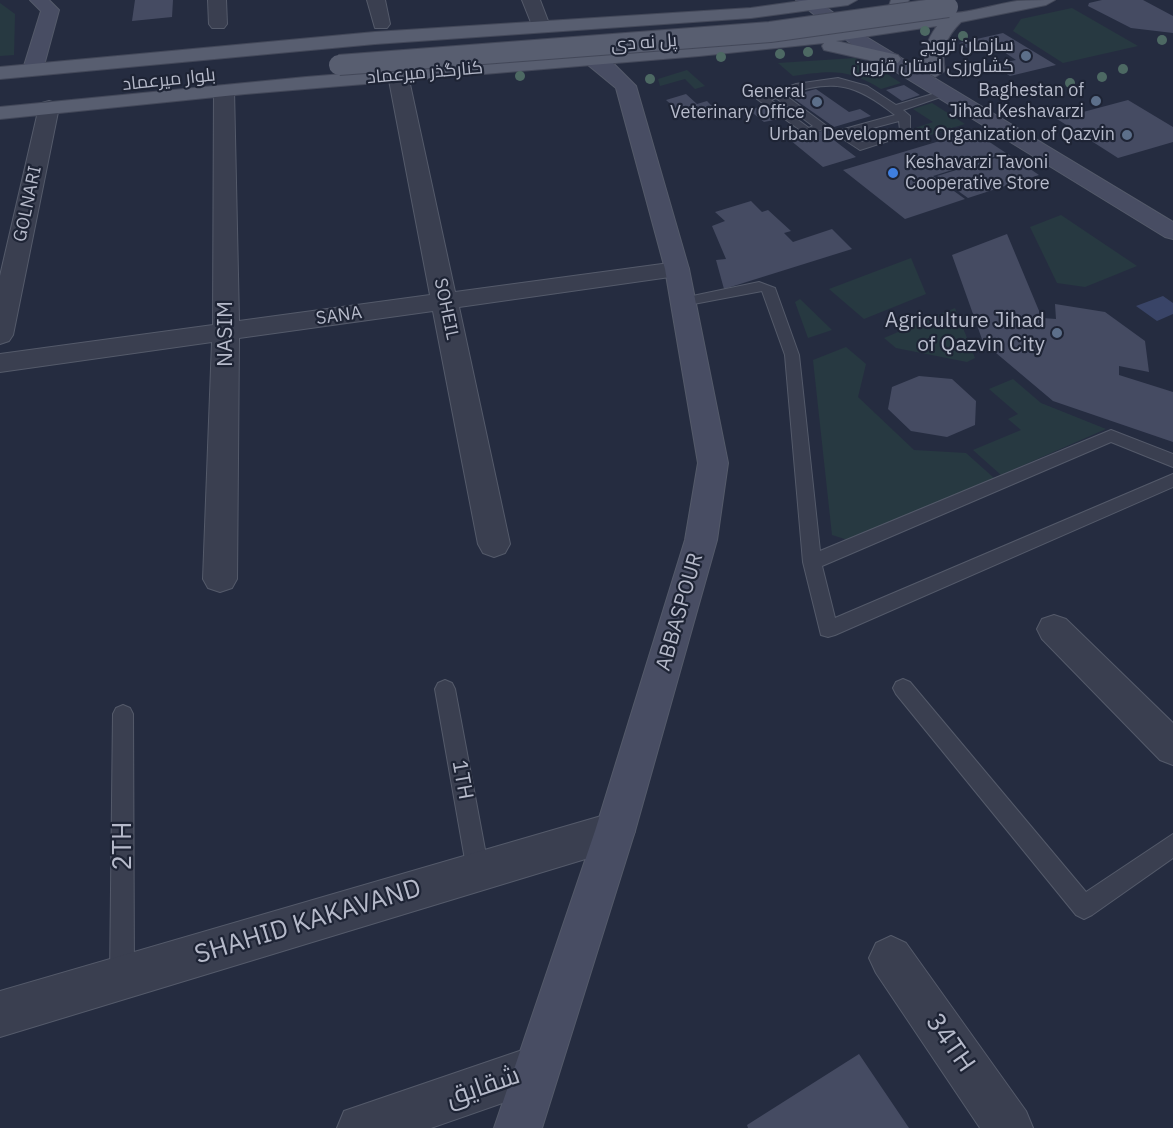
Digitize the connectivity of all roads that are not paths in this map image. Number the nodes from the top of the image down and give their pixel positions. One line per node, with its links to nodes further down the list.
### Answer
1 (218, 0): 14 (street)
2 (376, 0): 15 (street)
3 (531, 0): 16 (street)
4 (770, 0): 12 (main road)
5 (840, 0): 11 (main road, کنارگذر میرعماد); 17 (street)
6 (900, 0): 13 (main road)
7 (922, 0): 23 (main road, پل نه دی)
8 (984, 0): 13 (main road)
9 (1046, 0): 13 (main road)
10 (47, 3): 24 (street)
11 (808, 3): 12 (main road, کنارگذر میرعماد); 18 (street)
12 (752, 13): 16 (main road, کنارگذر میرعماد); 19 (main road)
13 (952, 13): 17 (main road, کنارگذر میرعماد); 23 (main road, پل نه دی, bridge); 25 (main road)
14 (218, 24)
15 (381, 24)
16 (541, 26): 24 (main road, کنارگذر میرعماد)
17 (876, 30): 18 (main road, کنارگذر میرعماد); 25 (street)
18 (851, 34): 19 (main road, کنارگذر میرعماد); 21 (street)
19 (778, 44): 20 (main road, کنارگذر میرعماد); 21 (main road)
20 (649, 55): 22 (main road, کنارگذر میرعماد); 29 (street)
21 (891, 59): 31 (street)
22 (592, 60): 27 (main road, کنارگذر میرعماد); 29 (street)
23 (333, 61): 28 (main road, بلوار میرعماد); 33 (main road, بلوار میرعماد)
24 (33, 69): 26 (main road, کنارگذر میرعماد)
25 (935, 71): 37 (street)
26 (0, 73)
27 (398, 75): 30 (main road, کنارگذر میرعماد); 40 (street, SOHEIL)
28 (0, 85)
29 (626, 86): 39 (street, ABBASPOUR)
30 (224, 90): 34 (main road, کنارگذر میرعماد); 42 (street, NASIM)
31 (946, 93): 35 (lane); 38 (street)
32 (777, 94): 35 (lane)
33 (0, 98)
34 (49, 107): 36 (main road, کنارگذر میرعماد); 43 (street, GOLNARI)
35 (899, 112): 35 (lane)
36 (0, 113)
37 (1173, 218)
38 (1173, 232)
39 (677, 269): 40 (street, SANA); 41 (street, ABBASPOUR)
40 (444, 301): 42 (street, SANA); 47 (street, SOHEIL)
41 (683, 302): 48 (lane); 55 (street, ABBASPOUR)
42 (226, 332): 44 (street, SANA); 49 (street, NASIM)
43 (0, 335)
44 (0, 363)
45 (1173, 461): 48 (lane)
46 (1173, 480): 48 (lane)
47 (494, 544)
48 (812, 562)
49 (220, 579)
50 (1054, 629): 54 (street)
51 (903, 688): 56 (lane)
52 (445, 689): 57 (lane, 1TH)
53 (123, 714): 59 (lane, 2TH)
54 (1173, 748)
55 (615, 831): 57 (street, SHAHID KAKAVAND); 61 (street, ABBASPOUR)
56 (1173, 845)
57 (478, 871): 59 (street, SHAHID KAKAVAND)
58 (891, 958): 64 (street, 34TH)
59 (122, 978): 60 (street, SHAHID KAKAVAND)
60 (0, 1014)
61 (537, 1068): 62 (street, شقایق); 63 (street, ABBASPOUR)
62 (361, 1128)
63 (518, 1128)
64 (1009, 1128)

